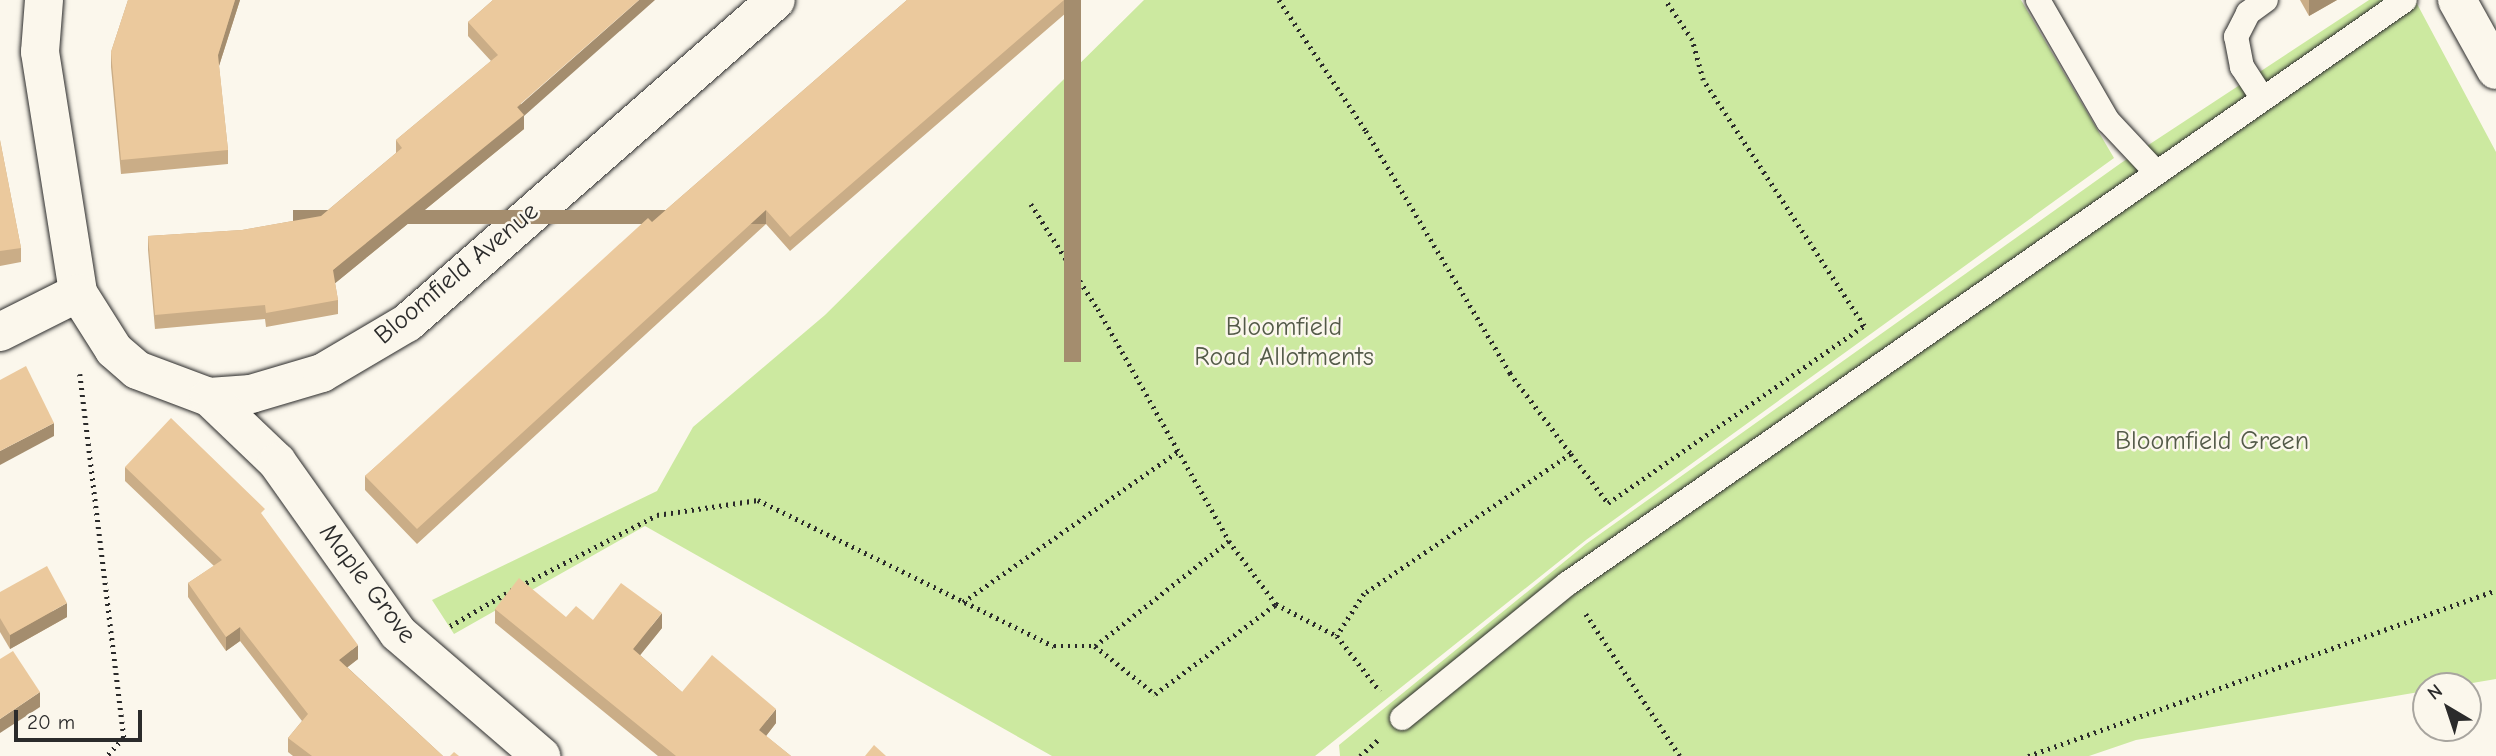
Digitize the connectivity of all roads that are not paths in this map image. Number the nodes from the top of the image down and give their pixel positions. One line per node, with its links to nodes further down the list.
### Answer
1 (44, 0): 10 (street)
2 (776, 0): 12 (street, Bloomfield Avenue)
3 (2038, 0): 9 (lane)
4 (2266, 0): 8 (lane)
5 (2405, 0): 8 (lane)
6 (2456, 0): 7 (street)
7 (2496, 70)
8 (2261, 96): 9 (lane)
9 (2154, 170): 13 (lane)
10 (86, 309): 11 (street); 12 (street, Bloomfield Avenue)
11 (0, 332)
12 (209, 397): 14 (street, Maple Grove)
13 (1402, 718)
14 (541, 756)

